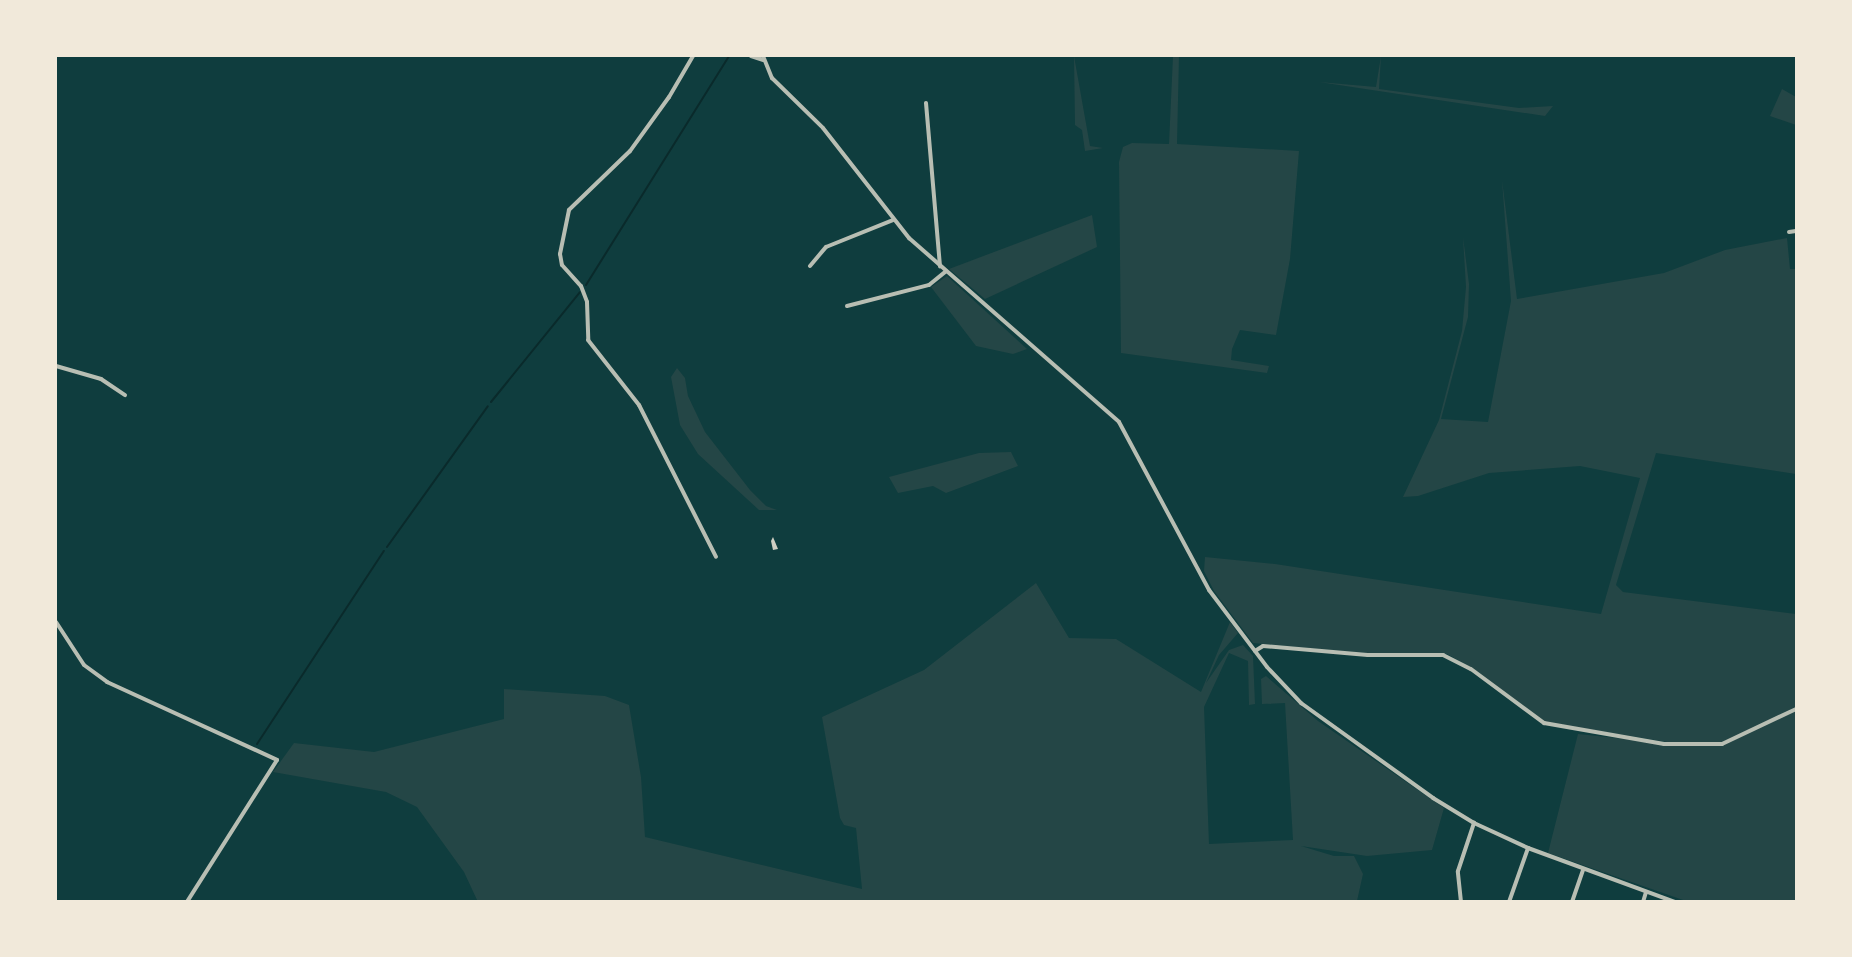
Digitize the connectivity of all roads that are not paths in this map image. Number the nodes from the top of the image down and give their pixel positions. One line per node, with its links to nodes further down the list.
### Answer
1 (693, 56): 14 (street)
2 (751, 56): 3 (street)
3 (763, 58): 5 (street)
4 (926, 103): 9 (street)
5 (893, 220): 8 (street); 9 (street)
6 (1797, 231): 7 (street)
7 (1789, 232)
8 (810, 266)
9 (940, 266): 10 (street)
10 (946, 271): 11 (street); 16 (street)
11 (847, 306)
12 (56, 366): 13 (street)
13 (125, 395)
14 (716, 557)
15 (56, 622): 23 (street)
16 (1255, 651): 17 (street); 18 (street)
17 (1797, 709)
18 (1474, 823): 19 (street); 24 (street)
19 (1528, 849): 20 (street); 25 (street)
20 (1583, 870): 21 (street); 26 (street)
21 (1646, 892): 22 (street); 27 (street)
22 (1669, 901): 28 (street)
23 (187, 902)
24 (1461, 902)
25 (1509, 902)
26 (1572, 902)
27 (1643, 902)
28 (1675, 902)

